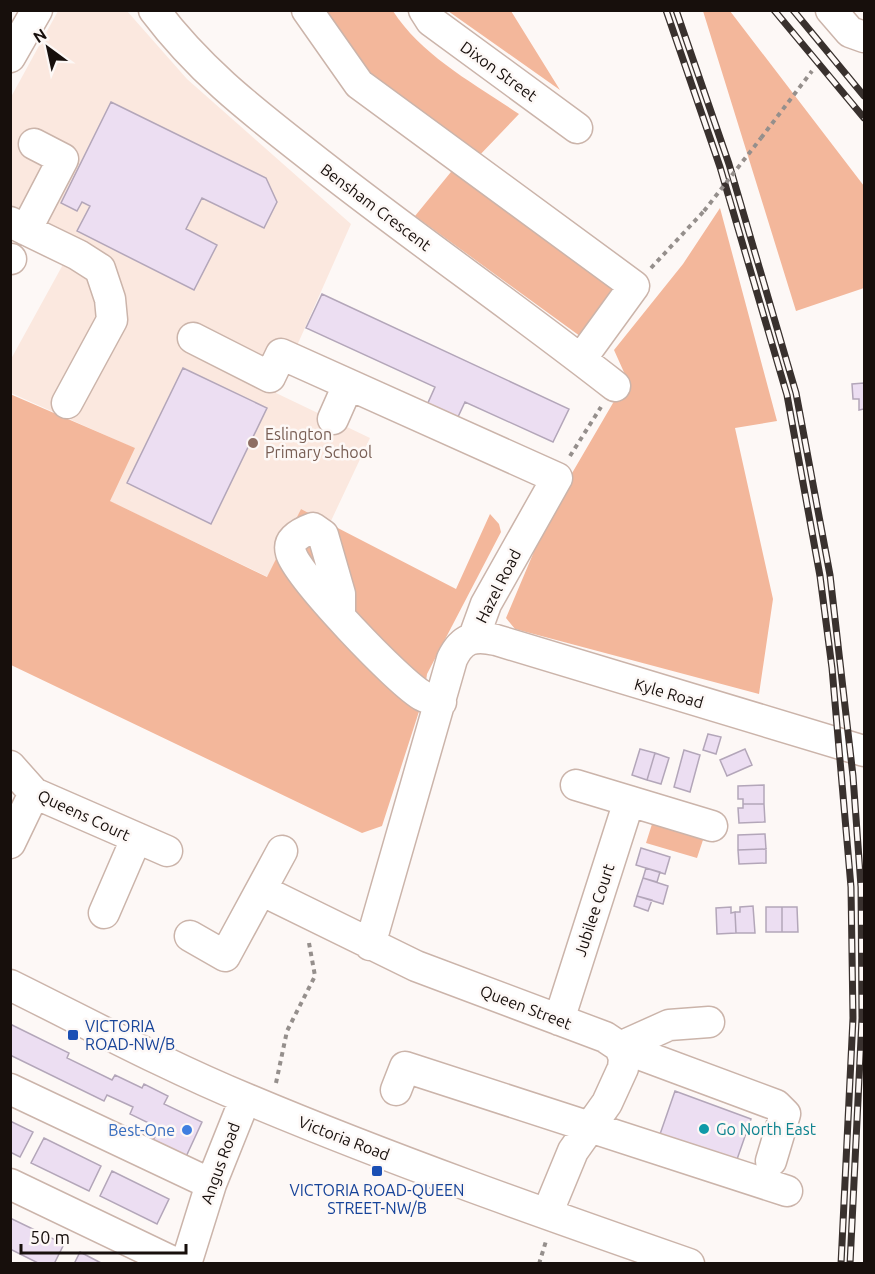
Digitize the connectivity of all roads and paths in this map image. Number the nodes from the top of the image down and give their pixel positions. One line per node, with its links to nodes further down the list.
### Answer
1 (37, 10): 7 (street)
2 (154, 10): 14 (street, Bensham Crescent)
3 (307, 10): 12 (street)
4 (424, 10): 9 (street, Dixon Street)
5 (831, 10): 6 (street)
6 (864, 37)
7 (10, 57)
8 (812, 71): 12 (path, bridge)
9 (577, 128)
10 (34, 144): 11 (street)
11 (18, 226): 17 (street)
12 (634, 286): 14 (street)
13 (193, 338): 15 (street)
14 (581, 359): 16 (street, Bensham Crescent)
15 (348, 385): 18 (street); 19 (street)
16 (615, 386): 19 (path)
17 (67, 403)
18 (333, 418)
19 (557, 478): 21 (street, Hazel Road)
20 (340, 615): 22 (street)
21 (474, 637): 22 (street, Hazel Road); 23 (street, Kyle Road)
22 (441, 702): 37 (street, Hazel Road)
23 (864, 751)
24 (10, 765): 26 (street, Queens Court)
25 (576, 785): 27 (street)
26 (34, 794): 29 (street, Queens Court); 30 (street)
27 (629, 801): 28 (street); 39 (street, Jubilee Court)
28 (711, 826)
29 (136, 839): 31 (street, Queens Court); 35 (street)
30 (10, 843)
31 (167, 851)
32 (282, 851): 33 (street)
33 (261, 890): 34 (street, Queen Street); 36 (street)
34 (304, 912): 37 (street, Queen Street); 44 (path)
35 (104, 913)
36 (189, 936)
37 (370, 945): 39 (street, Queen Street)
38 (10, 985): 44 (street, Victoria Road)
39 (559, 1020): 41 (street, Queen Street)
40 (709, 1022): 41 (street)
41 (620, 1047): 45 (street); 46 (street, Queen Street)
42 (10, 1089): 48 (street)
43 (396, 1090): 45 (street)
44 (259, 1104): 48 (street, Angus Road); 50 (street, Victoria Road)
45 (590, 1127): 49 (street); 50 (street)
46 (771, 1161)
47 (10, 1184): 51 (street)
48 (211, 1184): 52 (street, Angus Road)
49 (787, 1191)
50 (547, 1214): 53 (street, Victoria Road)
51 (177, 1263)
52 (186, 1263)
53 (688, 1263)

